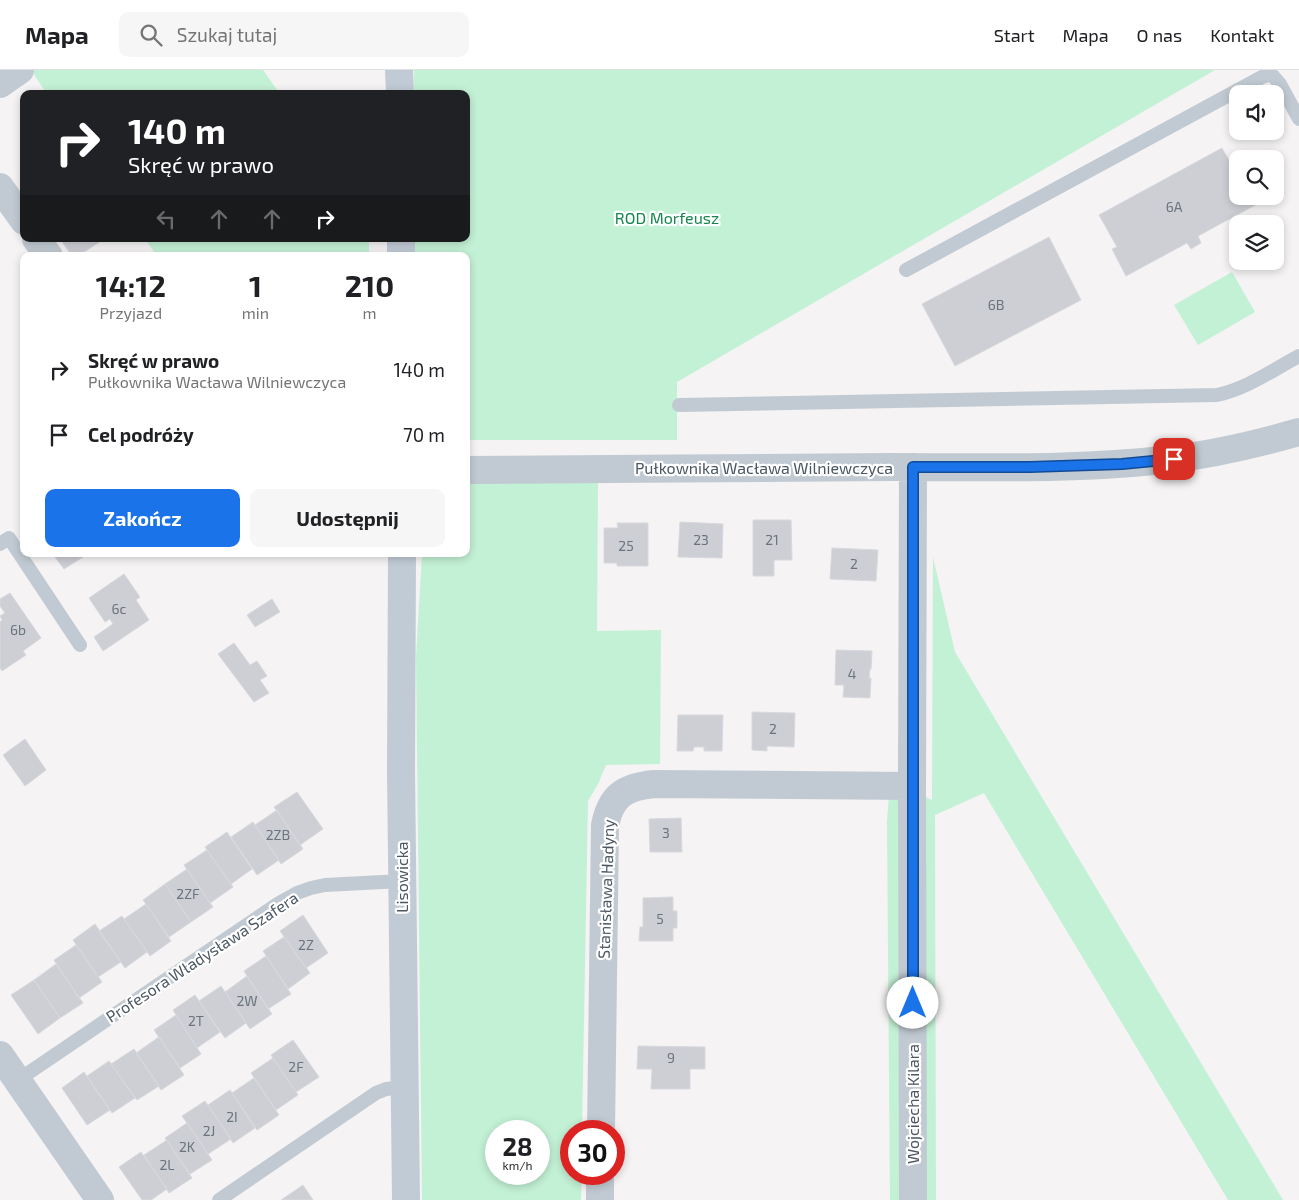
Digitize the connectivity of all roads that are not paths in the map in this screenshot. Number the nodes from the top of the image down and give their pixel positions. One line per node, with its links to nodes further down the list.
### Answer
1 (20, 70): 3 (street)
2 (399, 70): 4 (main road)
3 (0, 84)
4 (400, 90)
5 (1299, 119): 10 (lane)
6 (0, 186): 7 (street)
7 (20, 214)
8 (38, 242): 9 (street)
9 (46, 252)
10 (906, 270)
11 (1299, 356): 12 (lane)
12 (679, 405)
13 (1299, 432): 14 (street, Pułkownika Wacława Wilniewczyca)
14 (913, 467): 15 (street, Pułkownika Wacława Wilniewczyca); 21 (street, Wojciecha Kilara)
15 (470, 470)
16 (0, 544): 17 (lane)
17 (20, 555)
18 (22, 557): 20 (lane)
19 (402, 557): 22 (main road, Lisowicka)
20 (80, 645)
21 (912, 786): 26 (street, Stanisława Hadyny); 32 (street, Wojciecha Kilara)
22 (402, 881): 24 (lane, Profesora Władysława Szafera); 25 (main road, Lisowicka)
23 (0, 1054): 24 (street)
24 (18, 1080): 28 (street)
25 (404, 1086): 29 (lane); 30 (main road, Lisowicka)
26 (601, 1120)
27 (600, 1185): 31 (street)
28 (100, 1200)
29 (219, 1200)
30 (406, 1200)
31 (600, 1200)
32 (914, 1200)

